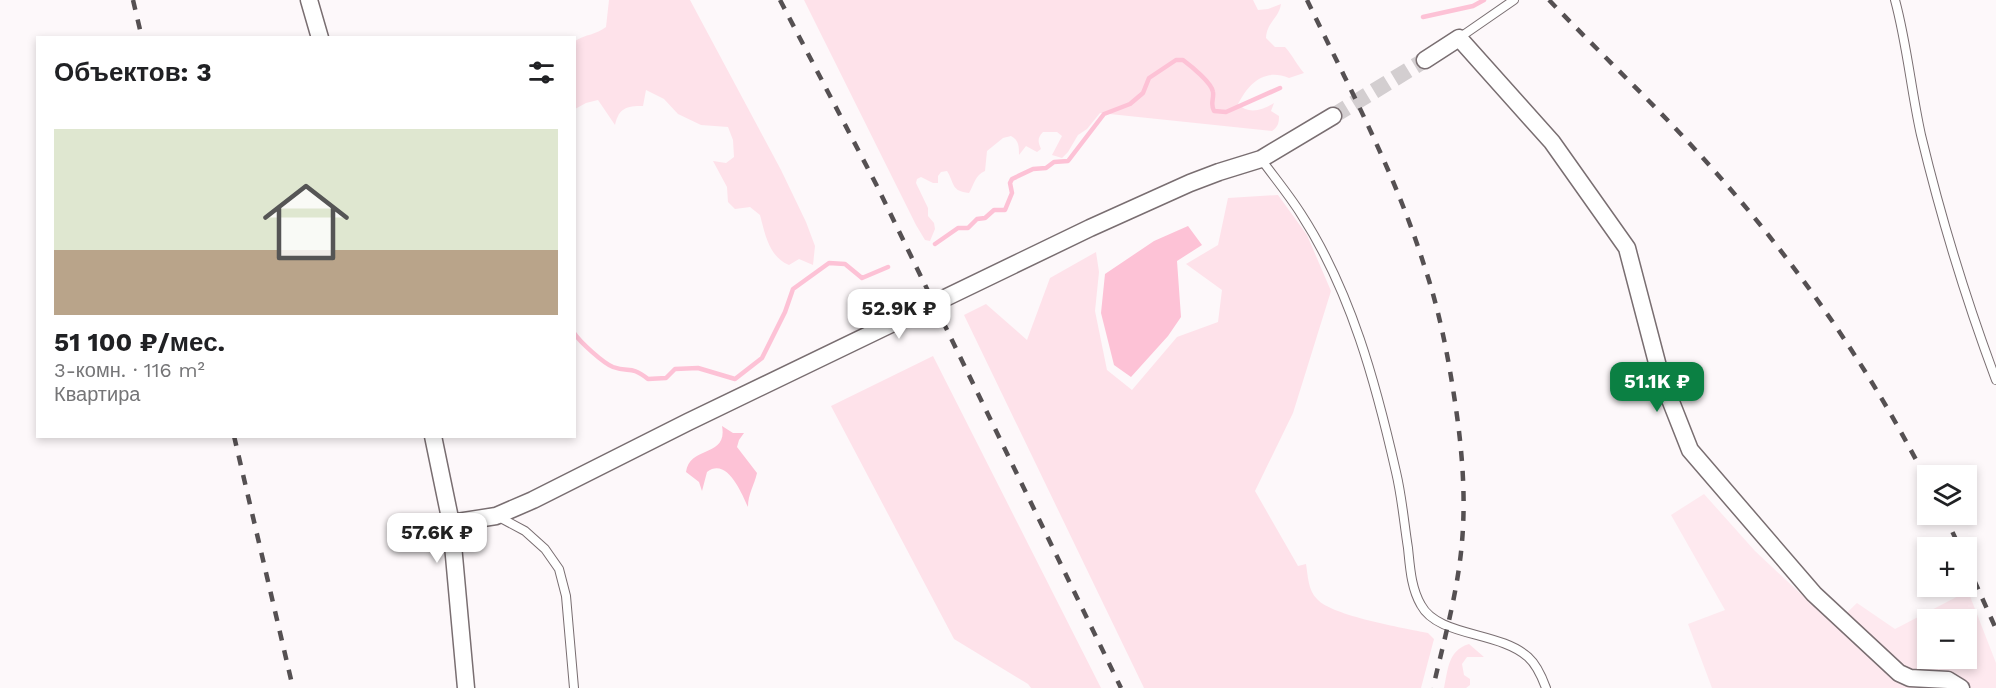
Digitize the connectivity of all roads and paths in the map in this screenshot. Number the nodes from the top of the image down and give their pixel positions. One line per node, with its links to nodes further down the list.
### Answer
1 (309, 0): 4 (street)
2 (1514, 0): 5 (lane)
3 (1895, 0): 9 (lane)
4 (319, 36)
5 (1459, 38): 6 (street); 16 (street)
6 (1425, 60)
7 (1333, 116): 8 (street)
8 (1261, 159): 11 (street); 15 (lane)
9 (1996, 380)
10 (433, 438): 12 (street)
11 (496, 516): 12 (street); 14 (lane)
12 (451, 523): 13 (street)
13 (466, 688)
14 (574, 688)
15 (1546, 688)
16 (1961, 688)

